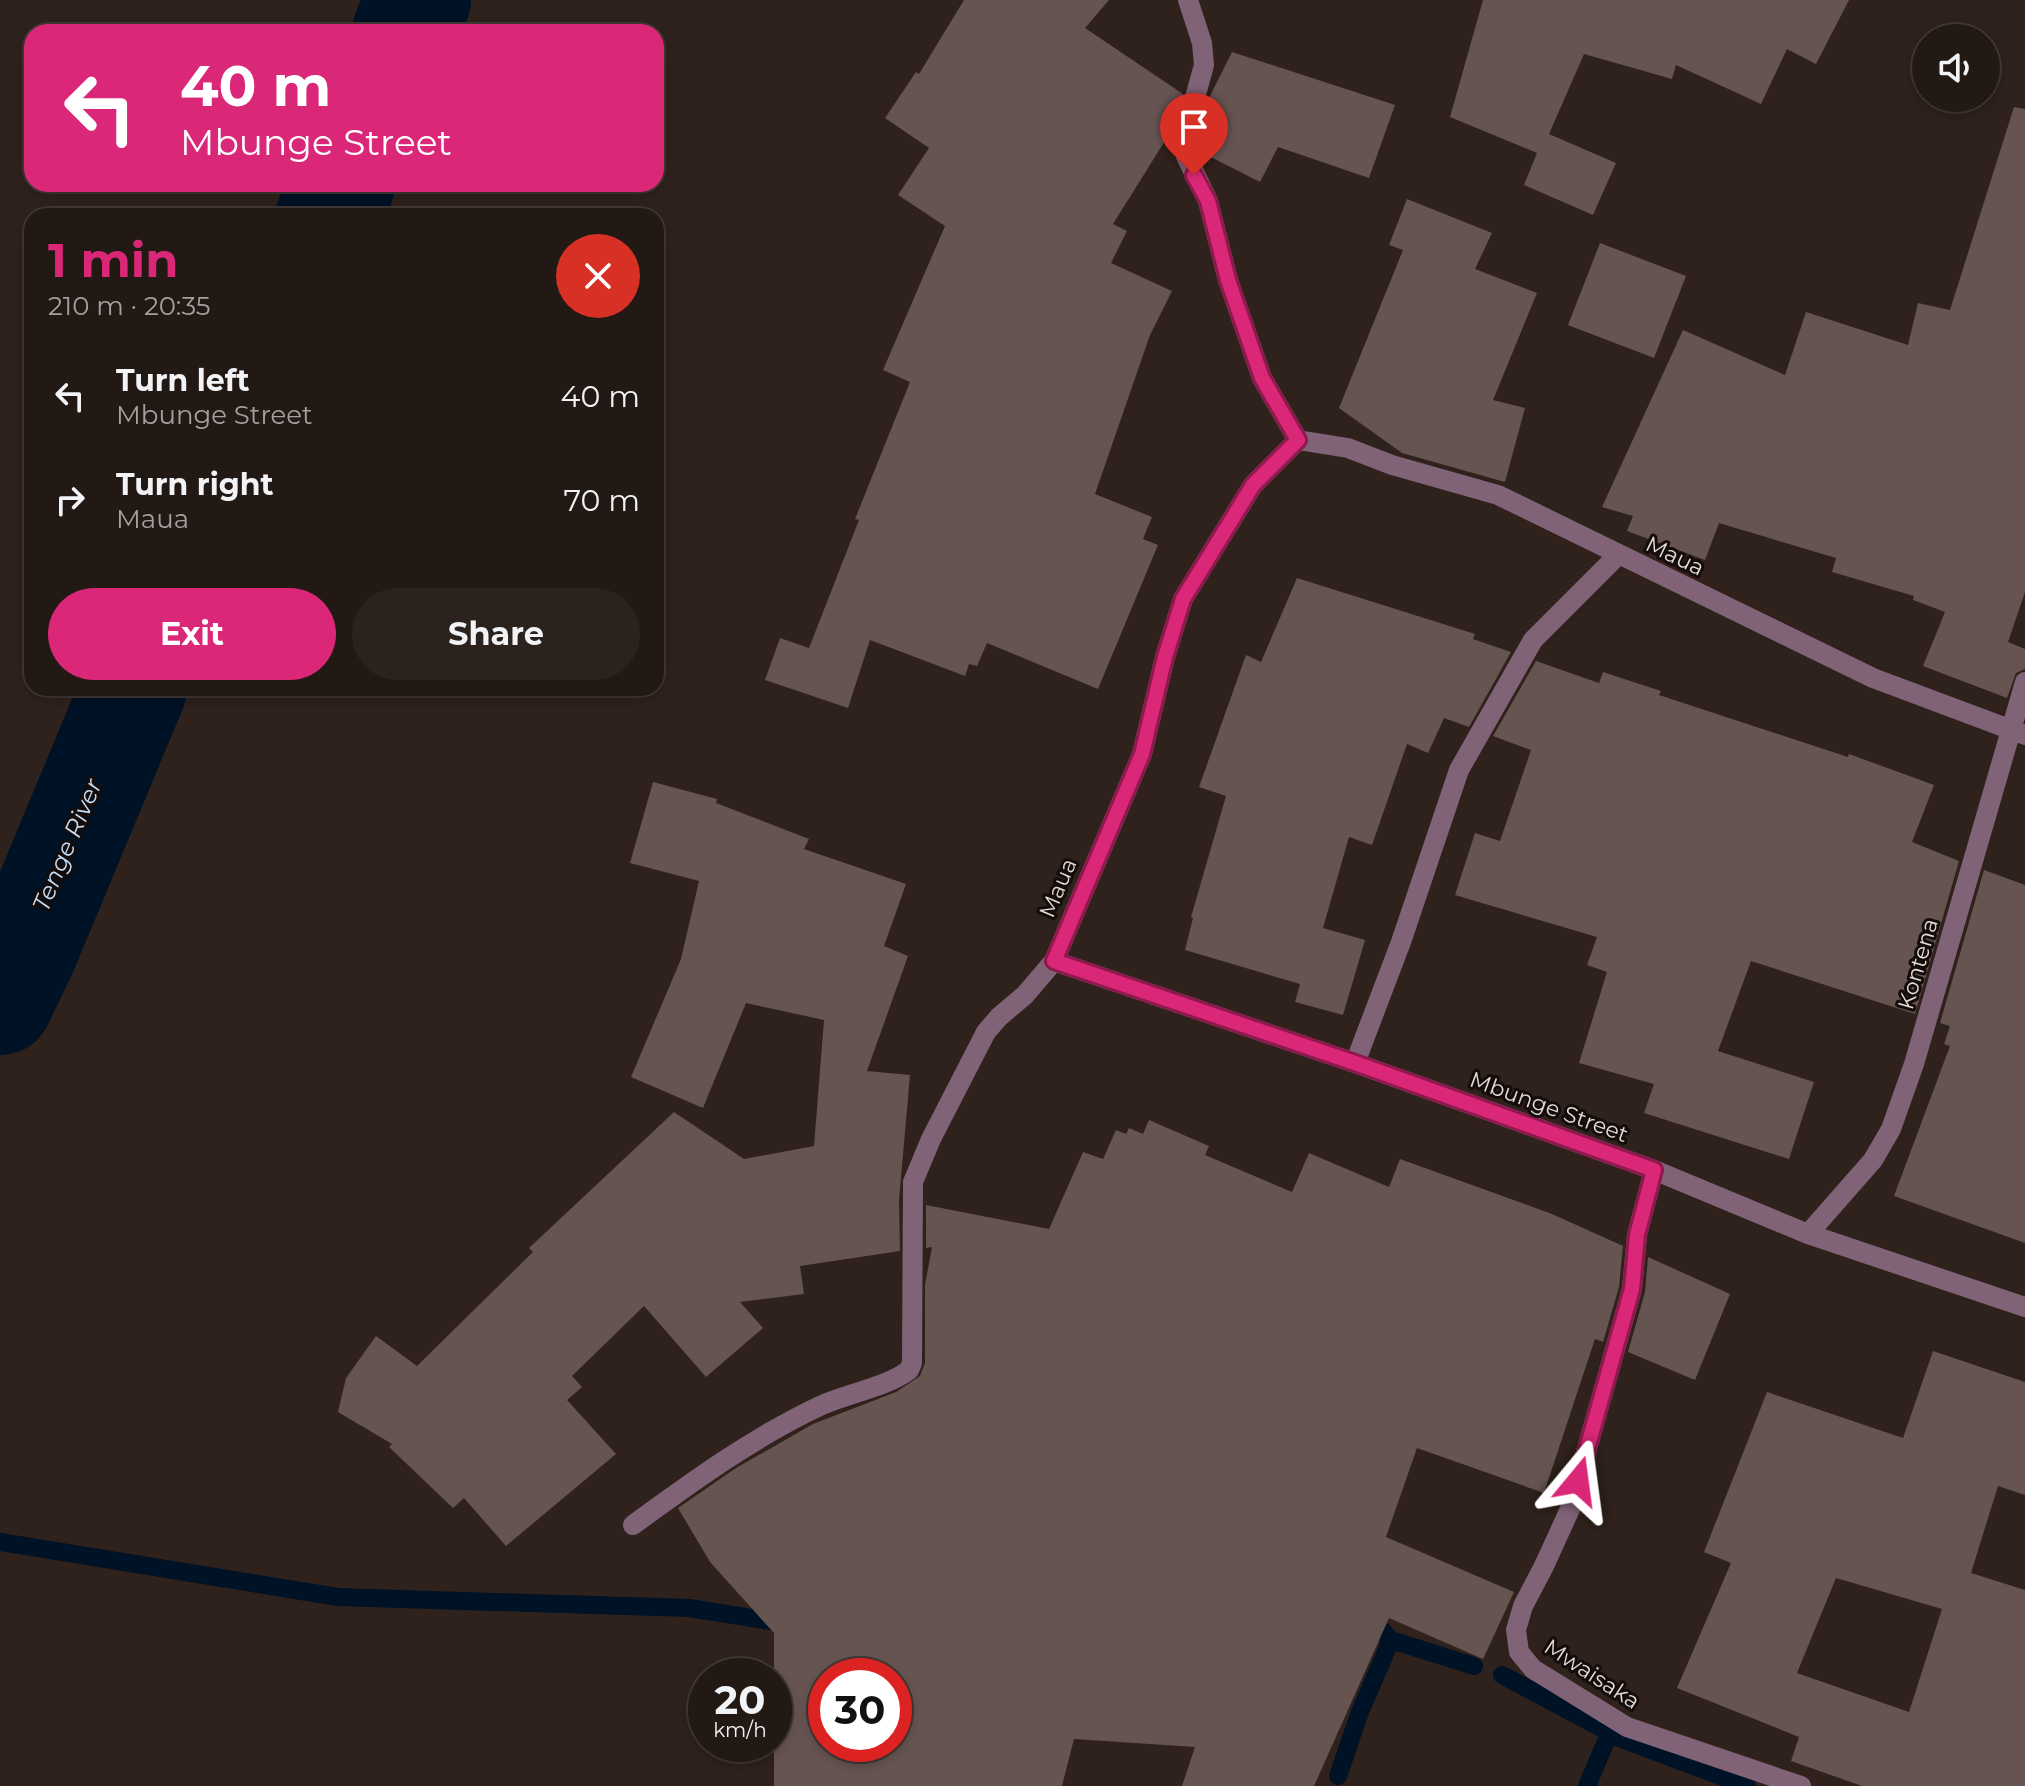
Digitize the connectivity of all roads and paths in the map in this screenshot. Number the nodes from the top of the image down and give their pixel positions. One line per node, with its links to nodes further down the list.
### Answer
1 (1188, 0): 2 (street)
2 (1298, 440): 3 (street, Maua); 6 (street, Maua)
3 (1618, 555): 5 (street, Maua); 7 (street)
4 (2025, 682): 5 (street, Kontena)
5 (2018, 733): 9 (street, Kontena)
6 (1054, 961): 7 (street, Mbunge Street); 11 (street, Maua)
7 (1355, 1063): 8 (street, Mbunge Street)
8 (1654, 1170): 9 (street, Mbunge Street); 12 (street, Mwaisaka)
9 (1808, 1234): 10 (street, Mbunge Street)
10 (2025, 1307)
11 (633, 1525)
12 (1801, 1786)

